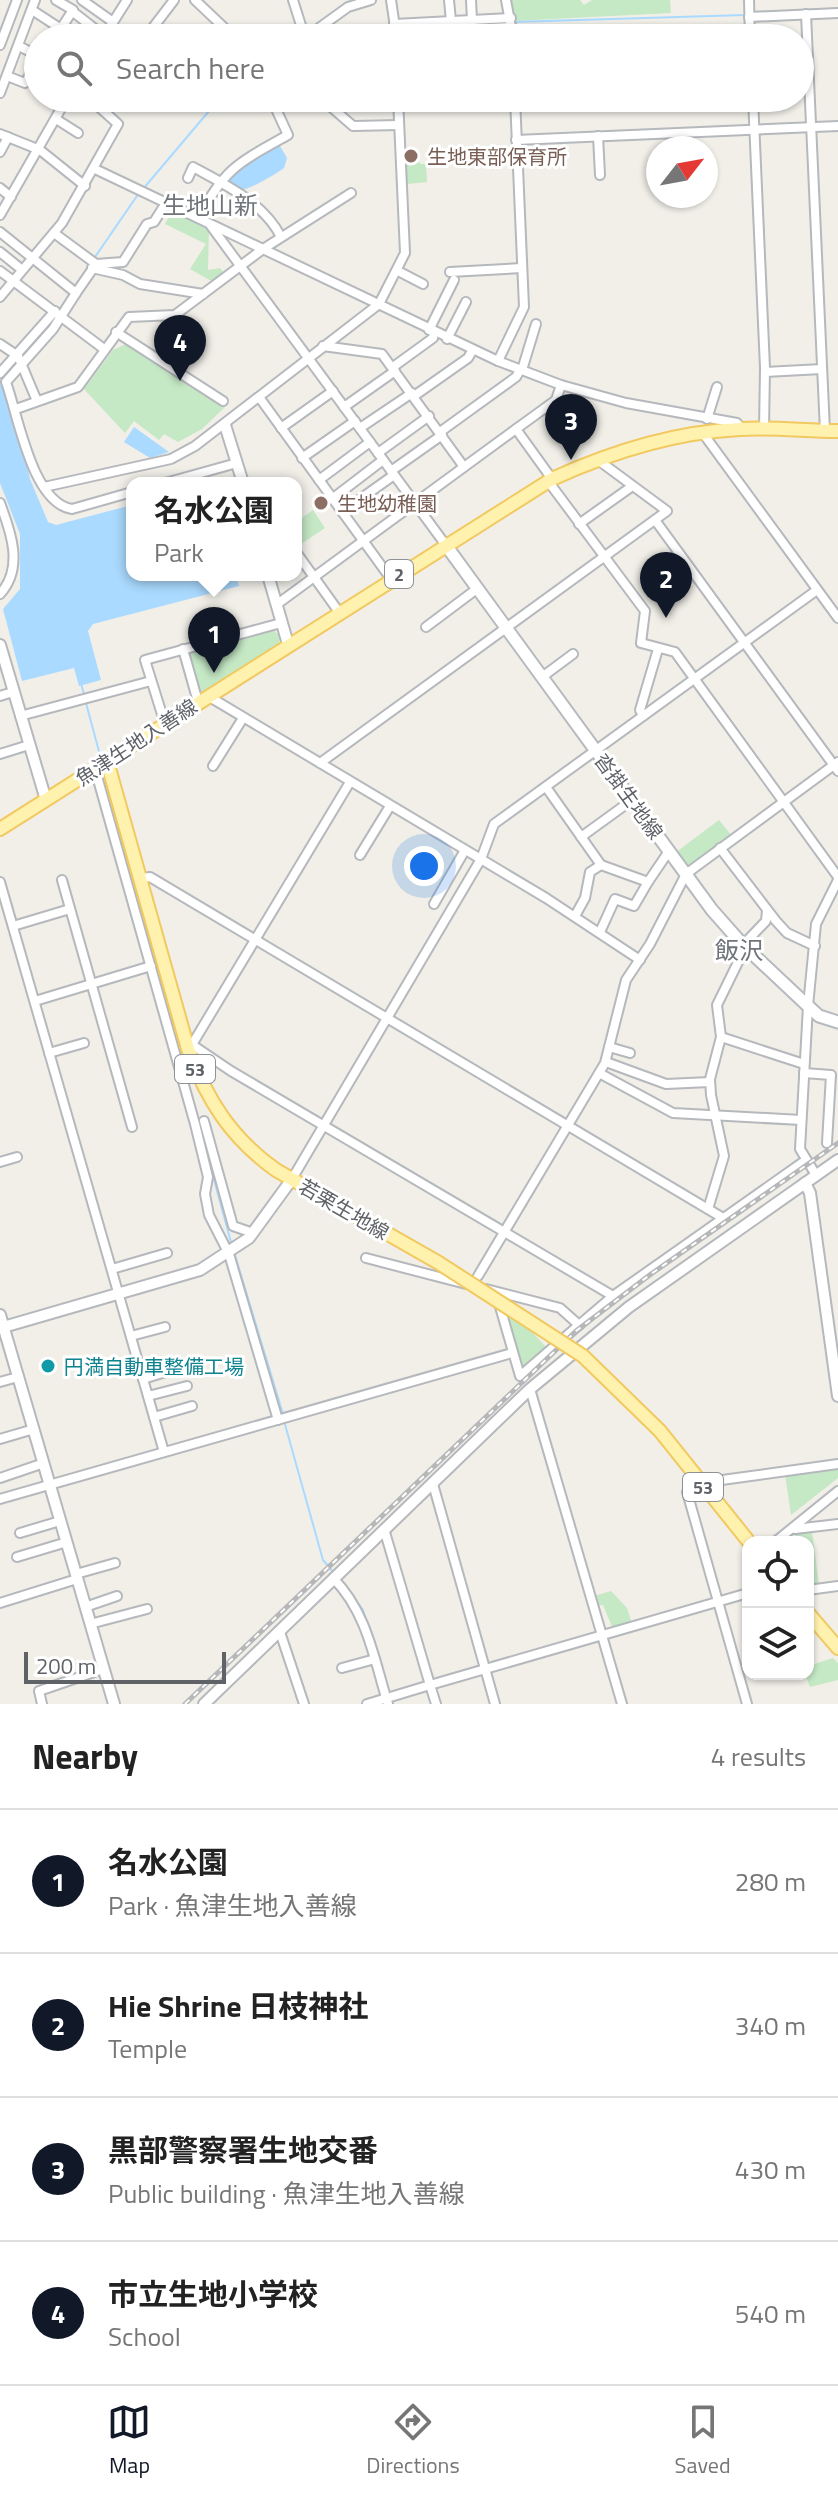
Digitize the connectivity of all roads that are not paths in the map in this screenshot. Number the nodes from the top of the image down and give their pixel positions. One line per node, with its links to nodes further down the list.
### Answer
1 (17, 0): 37 (street)
2 (56, 0): 15 (street)
3 (81, 0): 15 (street); 21 (street)
4 (174, 0): 27 (street)
5 (195, 0): 28 (street)
6 (293, 0): 29 (street)
7 (371, 0): 30 (street)
8 (391, 0): 31 (street)
9 (449, 0): 20 (street)
10 (471, 0): 19 (street)
11 (506, 0): 22 (street)
12 (749, 0): 18 (street)
13 (123, 2): 21 (street)
14 (34, 5): 23 (street); 24 (street)
15 (72, 10): 25 (street); 26 (street)
16 (838, 13): 17 (street)
17 (806, 14): 18 (street); 35 (street)
18 (749, 17): 34 (street)
19 (472, 20): 20 (street); 22 (street)
20 (451, 21): 32 (street)
21 (113, 22)
22 (511, 23): 33 (street)
23 (27, 24)
24 (56, 24)
25 (63, 24)
26 (89, 24)
27 (156, 24)
28 (220, 24)
29 (301, 24)
30 (324, 24)
31 (394, 24)
32 (436, 24)
33 (498, 24)
34 (749, 24)
35 (806, 24)
36 (24, 32): 38 (street)
37 (0, 45)
38 (19, 46): 39 (street); 40 (street)
39 (24, 49)
40 (7, 76): 41 (street); 42 (street)
41 (24, 83)
42 (0, 93)
43 (60, 112): 51 (street)
44 (105, 112): 62 (street)
45 (277, 112): 65 (street)
46 (337, 112): 52 (street)
47 (399, 112): 52 (street)
48 (515, 112): 59 (street)
49 (753, 112): 55 (street)
50 (810, 112): 54 (street)
51 (56, 119): 56 (street); 60 (street)
52 (399, 125): 85 (street)
53 (838, 126): 54 (street)
54 (811, 128): 55 (street); 107 (street)
55 (754, 129): 58 (street); 109 (street)
56 (78, 133)
57 (4, 136): 60 (street); 61 (street)
58 (598, 136): 59 (street); 63 (street)
59 (516, 140): 82 (street)
60 (40, 150): 66 (street); 69 (street)
61 (0, 156)
62 (95, 169): 66 (street); 70 (street)
63 (600, 175)
64 (188, 178): 65 (street)
65 (218, 181): 72 (street); 76 (street)
66 (85, 186): 75 (street)
67 (0, 188): 69 (street)
68 (351, 193): 76 (street)
69 (11, 197): 71 (street)
70 (166, 203): 72 (street); 80 (street)
71 (0, 215)
72 (198, 218): 73 (street)
73 (210, 224): 77 (street); 81 (street)
74 (0, 232): 79 (street)
75 (54, 233): 79 (street); 80 (street)
76 (281, 237): 77 (street)
77 (263, 249): 81 (street); 92 (street)
78 (0, 252): 83 (street)
79 (32, 256): 83 (street); 88 (street)
80 (94, 266): 88 (street); 89 (street)
81 (241, 266): 89 (street); 103 (street)
82 (522, 268): 96 (street); 104 (street)
83 (21, 269): 86 (street)
84 (0, 271): 86 (street)
85 (398, 271): 87 (street); 92 (street)
86 (13, 279): 90 (street); 93 (street)
87 (423, 284)
88 (76, 293): 93 (street)
89 (203, 294): 95 (street)
90 (0, 297)
91 (466, 302): 97 (street)
92 (379, 304): 96 (street); 99 (street)
93 (58, 314): 100 (street); 102 (street); 105 (street)
94 (536, 324): 108 (street)
95 (116, 332): 100 (street); 117 (street)
96 (432, 332): 97 (street); 106 (street)
97 (447, 339): 101 (street)
98 (0, 344): 102 (street)
99 (323, 346): 103 (street); 106 (street)
100 (104, 349): 116 (street)
101 (472, 351): 104 (street); 114 (street)
102 (18, 356): 105 (street); 110 (street)
103 (308, 358): 113 (street); 115 (street)
104 (498, 361): 108 (street)
105 (22, 366): 116 (street); 119 (street)
106 (394, 369): 114 (street); 118 (street)
107 (822, 369): 109 (street); 128 (street)
108 (521, 370): 111 (street); 130 (street)
109 (765, 372): 127 (street)
110 (0, 373)
111 (561, 385): 121 (street); 125 (street)
112 (717, 387): 121 (street)
113 (333, 391): 118 (street); 124 (street)
114 (413, 394): 120 (street); 123 (street)
115 (259, 397): 122 (street); 124 (street)
116 (37, 401): 119 (street)
117 (223, 401)
118 (344, 407): 123 (street)
119 (16, 409): 142 (street)
120 (429, 416): 130 (street); 132 (street)
121 (707, 419): 126 (street)
122 (225, 425): 135 (street); 142 (street)
123 (358, 425): 131 (street); 133 (street)
124 (281, 428): 133 (street)
125 (516, 429): 136 (street); 141 (street)
126 (742, 429): 127 (main road, 魚津生地入善線 / 2); 129 (main road, 魚津生地入善線 / 2)
127 (764, 430): 128 (main road, 魚津生地入善線 / 2)
128 (831, 431)
129 (702, 432): 134 (main road, 魚津生地入善線 / 2); 159 (street)
130 (441, 434): 136 (street); 137 (street)
131 (370, 442): 132 (street); 140 (street)
132 (381, 456): 137 (street); 145 (street)
133 (302, 458): 140 (street)
134 (598, 460): 141 (main road, 魚津生地入善線 / 2); 143 (street)
135 (237, 463): 138 (street); 139 (street)
136 (464, 467): 147 (street)
137 (393, 473): 147 (street); 148 (street)
138 (187, 477)
139 (241, 477)
140 (319, 480): 145 (street)
141 (550, 480): 150 (street); 152 (main road, 魚津生地入善線 / 2)
142 (44, 487): 144 (street)
143 (631, 487): 149 (street); 150 (street)
144 (126, 494)
145 (332, 499): 148 (street)
146 (0, 503): 160 (street)
147 (415, 504): 151 (street); 152 (street)
148 (342, 512): 151 (street)
149 (655, 520): 153 (street); 167 (street)
150 (579, 524): 153 (street)
151 (364, 542): 155 (street); 156 (street)
152 (445, 544): 156 (main road, 魚津生地入善線 / 2); 158 (main road, 沓掛生地線)
153 (604, 556): 166 (street); 171 (street)
154 (302, 560): 155 (street)
155 (315, 578): 161 (street); 162 (street)
156 (391, 579): 162 (main road, 魚津生地入善線 / 2)
157 (270, 581): 161 (street)
158 (478, 588): 165 (street); 166 (main road, 沓掛生地線)
159 (817, 590): 163 (street); 167 (street)
160 (0, 594)
161 (276, 605): 164 (street)
162 (339, 612): 168 (main road, 魚津生地入善線 / 2)
163 (838, 618)
164 (281, 623): 168 (street); 170 (street)
165 (426, 627)
166 (507, 627): 173 (main road, 沓掛生地線); 187 (street)
167 (744, 643): 174 (street); 189 (street)
168 (288, 644): 178 (main road, 魚津生地入善線 / 2)
169 (0, 645): 176 (street)
170 (183, 649): 175 (street); 178 (street)
171 (658, 649): 174 (street); 180 (street)
172 (573, 654): 173 (street)
173 (542, 677): 184 (main road, 沓掛生地線)
174 (694, 679): 180 (street); 195 (street)
175 (151, 681): 179 (street); 182 (street)
176 (13, 692): 177 (street); 179 (street)
177 (0, 696)
178 (203, 699): 181 (street); 182 (main road, 魚津生地入善線 / 2)
179 (20, 716): 183 (street)
180 (643, 716): 184 (street)
181 (243, 718): 187 (street); 188 (street)
182 (165, 724): 186 (main road, 魚津生地入善線 / 2)
183 (29, 745): 185 (street); 193 (street)
184 (596, 752): 192 (street); 194 (main road, 沓掛生地線)
185 (0, 754)
186 (107, 761): 190 (main road, 魚津生地入善線 / 2); 206 (main road, 若栗生地線 / 53)
187 (320, 763): 191 (street)
188 (213, 766)
189 (837, 766): 195 (street)
190 (95, 769): 193 (main road, 魚津生地入善線 / 2); 221 (street)
191 (350, 782): 196 (street); 217 (street)
192 (546, 787): 198 (street); 203 (street)
193 (46, 800): 197 (main road, 魚津生地入善線 / 2)
194 (632, 800): 198 (street); 201 (main road, 沓掛生地線)
195 (783, 802): 199 (street); 207 (street)
196 (390, 806): 200 (street); 202 (street)
197 (0, 829)
198 (581, 837): 204 (street)
199 (720, 848): 205 (street); 213 (street)
200 (465, 850): 203 (street); 211 (street)
201 (669, 851): 205 (main road, 沓掛生地線); 210 (street)
202 (360, 855)
203 (481, 859): 214 (street); 225 (street)
204 (601, 865): 210 (street); 214 (street)
205 (686, 874): 219 (main road, 沓掛生地線); 220 (street)
206 (142, 878): 217 (street); 229 (main road, 若栗生地線 / 53)
207 (838, 878): 218 (street)
208 (62, 880): 212 (street)
209 (0, 882): 215 (street)
210 (648, 882): 216 (street)
211 (434, 904)
212 (70, 909): 215 (street); 222 (street)
213 (767, 910): 218 (street); 219 (street)
214 (575, 916): 216 (street)
215 (13, 926): 223 (street)
216 (600, 932): 220 (street)
217 (257, 940): 225 (street); 229 (street)
218 (815, 946): 224 (street)
219 (744, 947): 224 (main road, 沓掛生地線); 227 (street)
220 (640, 960): 230 (street)
221 (151, 966): 222 (street); 241 (street)
222 (91, 984): 223 (street); 244 (street)
223 (35, 1001): 231 (street)
224 (808, 1006): 226 (main road, 沓掛生地線); 234 (street)
225 (388, 1018): 242 (street); 243 (street)
226 (838, 1022)
227 (721, 1037): 234 (street); 236 (street)
228 (84, 1043): 231 (street)
229 (191, 1047): 238 (main road, 若栗生地線 / 53); 242 (street)
230 (609, 1047): 232 (street); 233 (street)
231 (49, 1053): 260 (street)
232 (630, 1053)
233 (606, 1062): 235 (street); 236 (street)
234 (804, 1069): 237 (street); 240 (street)
235 (599, 1073): 239 (street); 243 (street)
236 (710, 1082): 239 (street)
237 (834, 1101): 245 (street)
238 (219, 1115): 241 (street); 251 (main road, 若栗生地線 / 53)
239 (714, 1116): 240 (street); 253 (street)
240 (801, 1120): 247 (street)
241 (200, 1122): 256 (street); 258 (street)
242 (324, 1123): 251 (street); 255 (street)
243 (567, 1126): 253 (street); 255 (street)
244 (132, 1127)
245 (827, 1143)
246 (17, 1157): 249 (street)
247 (806, 1160): 250 (street); 254 (street)
248 (838, 1160): 250 (street)
249 (0, 1162)
250 (816, 1175): 252 (street)
251 (292, 1179): 256 (street); 289 (main road, 若栗生地線 / 53, bridge)
252 (805, 1183): 266 (street); 277 (street)
253 (708, 1209): 254 (street)
254 (723, 1218): 264 (street)
255 (503, 1232): 261 (street); 264 (street)
256 (253, 1233): 258 (street)
257 (167, 1253): 260 (street)
258 (229, 1254): 263 (street); 282 (street)
259 (366, 1258): 262 (street)
260 (112, 1269): 263 (street)
261 (478, 1276)
262 (496, 1292): 267 (street); 271 (street)
263 (119, 1294): 269 (street); 270 (street)
264 (613, 1296): 267 (street)
265 (0, 1315): 269 (street)
266 (833, 1315): 279 (street)
267 (579, 1325): 271 (street)
268 (165, 1327): 270 (street)
269 (2, 1328): 273 (street)
270 (131, 1336): 274 (street)
271 (512, 1353): 282 (street)
272 (182, 1367): 274 (street)
273 (18, 1377): 275 (street); 283 (street)
274 (143, 1379): 278 (street)
275 (0, 1382)
276 (187, 1386): 278 (street)
277 (530, 1389): 291 (street); 318 (street)
278 (148, 1396): 281 (street)
279 (838, 1396)
280 (192, 1406): 281 (street)
281 (154, 1417): 285 (street)
282 (278, 1420): 285 (street)
283 (34, 1429): 284 (street); 286 (street)
284 (0, 1439)
285 (164, 1452): 290 (street)
286 (44, 1463): 288 (street); 290 (street)
287 (838, 1464): 289 (street)
288 (0, 1478)
289 (700, 1483): 300 (main road, 若栗生地線 / 53)
290 (50, 1484): 294 (street); 295 (street)
291 (433, 1484): 297 (street); 323 (street)
292 (838, 1491): 298 (street)
293 (687, 1492): 311 (street)
294 (0, 1499)
295 (60, 1521): 299 (street); 302 (street)
296 (838, 1524): 298 (street)
297 (384, 1529): 306 (street); 324 (street)
298 (792, 1529): 301 (street)
299 (20, 1533)
300 (744, 1536)
301 (783, 1536)
302 (67, 1542): 303 (street); 305 (street)
303 (17, 1557)
304 (115, 1563): 305 (street)
305 (76, 1577): 312 (street); 313 (street)
306 (333, 1578): 317 (street); 320 (street)
307 (838, 1586): 308 (street)
308 (814, 1589)
309 (742, 1595): 311 (street)
310 (117, 1596): 313 (street)
311 (718, 1602): 318 (street); 334 (street)
312 (0, 1603)
313 (85, 1607): 316 (street)
314 (147, 1609): 316 (street)
315 (814, 1620): 319 (main road)
316 (90, 1624): 322 (street)
317 (280, 1632): 328 (street); 329 (street)
318 (602, 1635): 323 (street); 333 (street)
319 (838, 1648)
320 (375, 1659): 321 (street); 325 (street)
321 (342, 1668)
322 (103, 1669): 326 (street); 327 (street)
323 (486, 1669): 324 (street); 332 (street)
324 (430, 1685): 325 (street); 331 (street)
325 (387, 1701): 330 (street)
326 (42, 1704)
327 (114, 1704)
328 (205, 1704)
329 (304, 1704)
330 (367, 1704)
331 (436, 1704)
332 (495, 1704)
333 (622, 1704)
334 (747, 1704)

